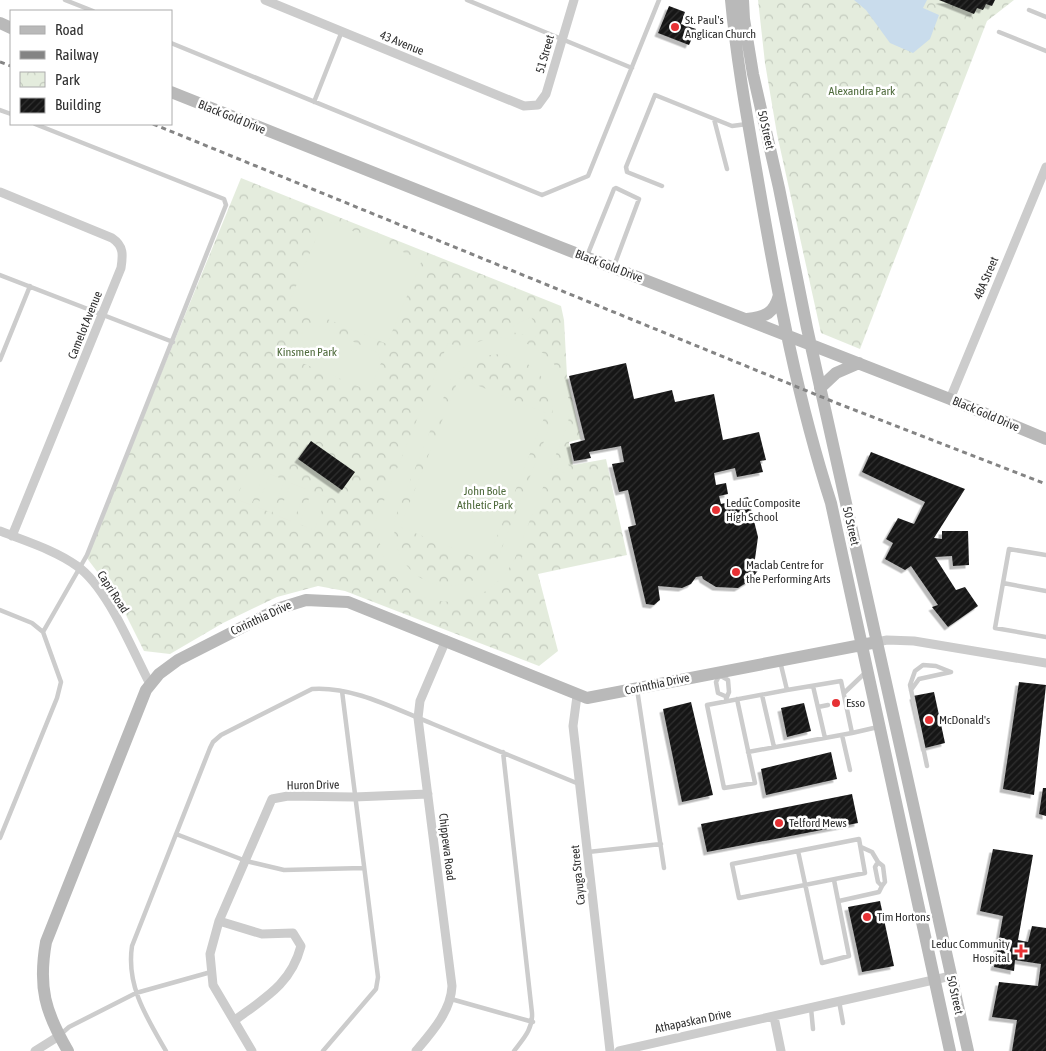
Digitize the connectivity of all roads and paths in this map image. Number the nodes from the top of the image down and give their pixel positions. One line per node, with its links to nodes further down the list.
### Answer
1 (65, 0): 8 (lane)
2 (265, 0): 11 (street, 43 Avenue)
3 (467, 0): 13 (lane)
4 (574, 0): 13 (street, 51 Street)
5 (659, 0): 16 (lane)
6 (732, 0): 21 (main road, 50 Street)
7 (743, 0): 36 (main road, 50 Street)
8 (90, 10)
9 (1029, 10): 10 (lane)
10 (1046, 17)
11 (342, 31): 18 (lane); 19 (street, 43 Avenue)
12 (999, 32): 15 (lane)
13 (562, 39): 16 (lane); 19 (street, 51 Street)
14 (172, 43): 18 (lane)
15 (1046, 51)
16 (632, 68): 18 (lane)
17 (172, 92): 27 (main road, Black Gold Drive)
18 (314, 102)
19 (530, 106)
20 (714, 119): 21 (lane); 24 (lane); 25 (lane)
21 (748, 124): 31 (main road, 50 Street)
22 (38, 125): 35 (lane)
23 (1046, 167): 40 (street, 48A Street)
24 (727, 169)
25 (662, 186)
26 (0, 192): 32 (street, Camelot Avenue)
27 (586, 257): 28 (main road, Black Gold Drive); 28 (lane)
28 (614, 268): 33 (main road, Black Gold Drive)
29 (0, 274): 30 (lane)
30 (30, 286): 32 (lane); 37 (lane)
31 (779, 295): 33 (main road); 34 (main road, 50 Street)
32 (102, 315): 35 (lane); 43 (street, Camelot Avenue)
33 (746, 319): 34 (main road, Black Gold Drive)
34 (787, 335): 36 (main road, Black Gold Drive); 53 (main road, 50 Street)
35 (173, 342): 45 (lane)
36 (810, 344): 38 (main road, Black Gold Drive); 39 (main road, 50 Street)
37 (0, 360)
38 (859, 363): 39 (main road); 40 (main road, Black Gold Drive)
39 (820, 388): 52 (main road, 50 Street)
40 (950, 398): 41 (main road, Black Gold Drive)
41 (1046, 439)
42 (0, 531): 43 (street, Capri Road)
43 (12, 536): 45 (street, Capri Road)
44 (1046, 556): 46 (lane)
45 (79, 567): 49 (lane); 58 (street, Capri Road)
46 (1003, 583): 47 (lane); 50 (lane)
47 (1046, 590)
48 (0, 610): 49 (lane)
49 (43, 632): 85 (lane)
50 (1046, 637)
51 (446, 640): 58 (main road, Corinthia Drive); 66 (main road, Corinthia Drive); 71 (street, Chippewa Road)
52 (877, 642): 53 (main road, Corinthia Drive); 55 (street); 98 (main road, 50 Street)
53 (861, 644): 54 (main road, Corinthia Drive); 56 (main road, 50 Street)
54 (780, 660): 57 (main road, Corinthia Drive); 62 (lane)
55 (1046, 663)
56 (867, 671): 64 (lane); 72 (main road, 50 Street)
57 (720, 674): 60 (main road, Corinthia Drive); 67 (lane); 67 (lane)
58 (150, 684): 109 (main road, Corinthia Drive)
59 (813, 686): 62 (lane); 64 (lane); 70 (lane)
60 (636, 688): 66 (main road, Corinthia Drive); 86 (lane)
61 (342, 690): 71 (lane); 83 (lane); 84 (lane)
62 (787, 690): 65 (lane)
63 (911, 690): 63 (lane); 79 (lane)
64 (844, 693): 73 (lane)
65 (762, 695): 68 (lane); 76 (lane)
66 (578, 696): 81 (street, Cayuga Street)
67 (726, 699): 68 (lane); 78 (lane)
68 (737, 700): 78 (lane)
69 (828, 705): 70 (lane)
70 (818, 707): 75 (lane)
71 (418, 718): 77 (lane); 82 (street, Chippewa Road)
72 (879, 727): 73 (lane); 99 (main road, 50 Street)
73 (852, 733): 74 (lane)
74 (842, 735): 75 (lane); 80 (lane)
75 (825, 738): 76 (lane)
76 (774, 747): 78 (lane)
77 (503, 752): 81 (lane); 106 (lane)
78 (748, 752)
79 (927, 766)
80 (850, 770)
81 (580, 784): 89 (street, Cayuga Street)
82 (428, 794): 83 (street, Huron Drive); 101 (street, Chippewa Road)
83 (354, 797): 90 (street, Huron Drive); 91 (lane)
84 (176, 834): 90 (lane); 100 (lane)
85 (0, 838)
86 (661, 844): 89 (lane); 92 (lane)
87 (861, 846): 88 (lane); 93 (lane); 95 (lane)
88 (798, 851): 94 (lane); 94 (lane)
89 (588, 852): 117 (street, Cayuga Street)
90 (246, 861): 91 (lane); 96 (street, Huron Drive)
91 (363, 868): 114 (lane)
92 (664, 868)
93 (834, 880): 94 (lane); 95 (lane)
94 (805, 884): 95 (lane)
95 (839, 901)
96 (219, 921): 97 (street, Huron Drive); 105 (street)
97 (211, 972): 100 (lane); 105 (street, Huron Drive)
98 (951, 976): 99 (street, Athapaskan Drive); 121 (main road, 50 Street)
99 (936, 980): 102 (street, Athapaskan Drive); 120 (main road, 50 Street)
100 (136, 993): 109 (lane); 112 (lane)
101 (451, 999): 106 (lane); 115 (street)
102 (839, 1001): 103 (street, Athapaskan Drive); 107 (lane)
103 (811, 1008): 104 (street, Athapaskan Drive); 108 (lane)
104 (774, 1017): 118 (street, Athapaskan Drive); 119 (street)
105 (234, 1020): 113 (street, Huron Drive)
106 (533, 1022): 116 (lane)
107 (843, 1023)
108 (813, 1030)
109 (59, 1036): 110 (street); 111 (main road, Corinthia Drive)
110 (35, 1051)
111 (68, 1051)
112 (166, 1051)
113 (252, 1051)
114 (323, 1051)
115 (416, 1051)
116 (514, 1051)
117 (610, 1051)
118 (619, 1051)
119 (781, 1051)
120 (950, 1051)
121 (968, 1051)

